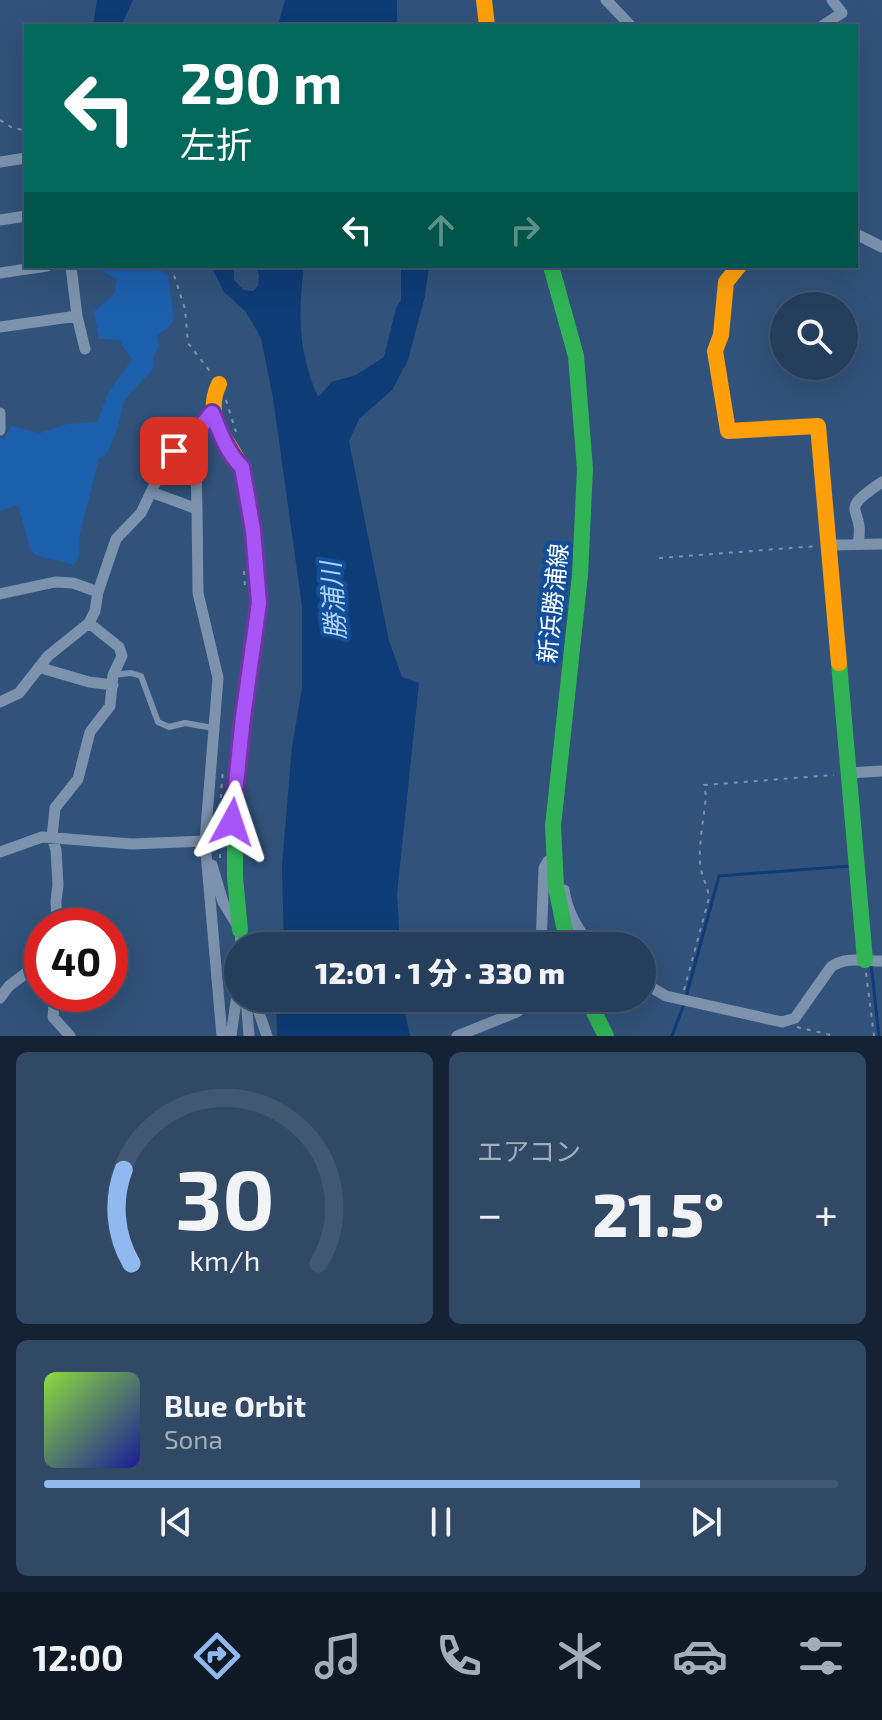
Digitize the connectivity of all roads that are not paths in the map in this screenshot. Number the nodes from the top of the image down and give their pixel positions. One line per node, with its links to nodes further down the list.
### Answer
1 (484, 0): 4 (street)
2 (606, 0): 5 (street)
3 (832, 0): 6 (street)
4 (487, 24)
5 (629, 24)
6 (825, 24)
7 (24, 158): 8 (street)
8 (0, 162)
9 (24, 216): 10 (street)
10 (0, 220)
11 (858, 235): 12 (street)
12 (882, 247)
13 (34, 268): 17 (street)
14 (71, 268): 18 (street)
15 (552, 268): 44 (street, 新浜勝浦線)
16 (737, 268): 31 (street)
17 (0, 273)
18 (77, 316): 19 (street); 20 (street)
19 (0, 327)
20 (85, 349)
21 (219, 384): 23 (street)
22 (0, 413): 24 (street)
23 (212, 413): 25 (street); 47 (street)
24 (0, 430)
25 (195, 434): 27 (street); 28 (street)
26 (882, 482): 29 (street)
27 (151, 492): 28 (street); 32 (street)
28 (197, 509): 38 (street)
29 (858, 543): 30 (street); 31 (street)
30 (882, 544)
31 (830, 545): 40 (street)
32 (98, 592): 33 (street); 34 (street)
33 (0, 594)
34 (89, 623): 35 (street); 36 (street)
35 (41, 668): 36 (street); 37 (street)
36 (113, 680): 38 (lane); 41 (street)
37 (0, 702)
38 (213, 728): 42 (street)
39 (882, 771): 40 (street)
40 (849, 773): 51 (street)
41 (52, 837): 42 (street); 43 (street); 45 (street)
42 (206, 844): 46 (street); 63 (street)
43 (0, 852)
44 (552, 861): 48 (street); 49 (street, 新浜勝浦線); 50 (street)
45 (57, 908)
46 (234, 932)
47 (237, 932)
48 (542, 932)
49 (564, 932)
50 (580, 932)
51 (865, 960): 52 (street); 54 (street)
52 (882, 961)
53 (24, 975): 55 (street)
54 (656, 992)
55 (0, 998)
56 (53, 1012): 62 (street)
57 (237, 1012): 64 (street)
58 (243, 1012): 65 (street)
59 (259, 1012): 66 (street)
60 (517, 1012): 67 (street)
61 (594, 1012): 68 (street)
62 (70, 1036)
63 (222, 1036)
64 (231, 1036)
65 (249, 1036)
66 (267, 1036)
67 (457, 1036)
68 (606, 1036)

